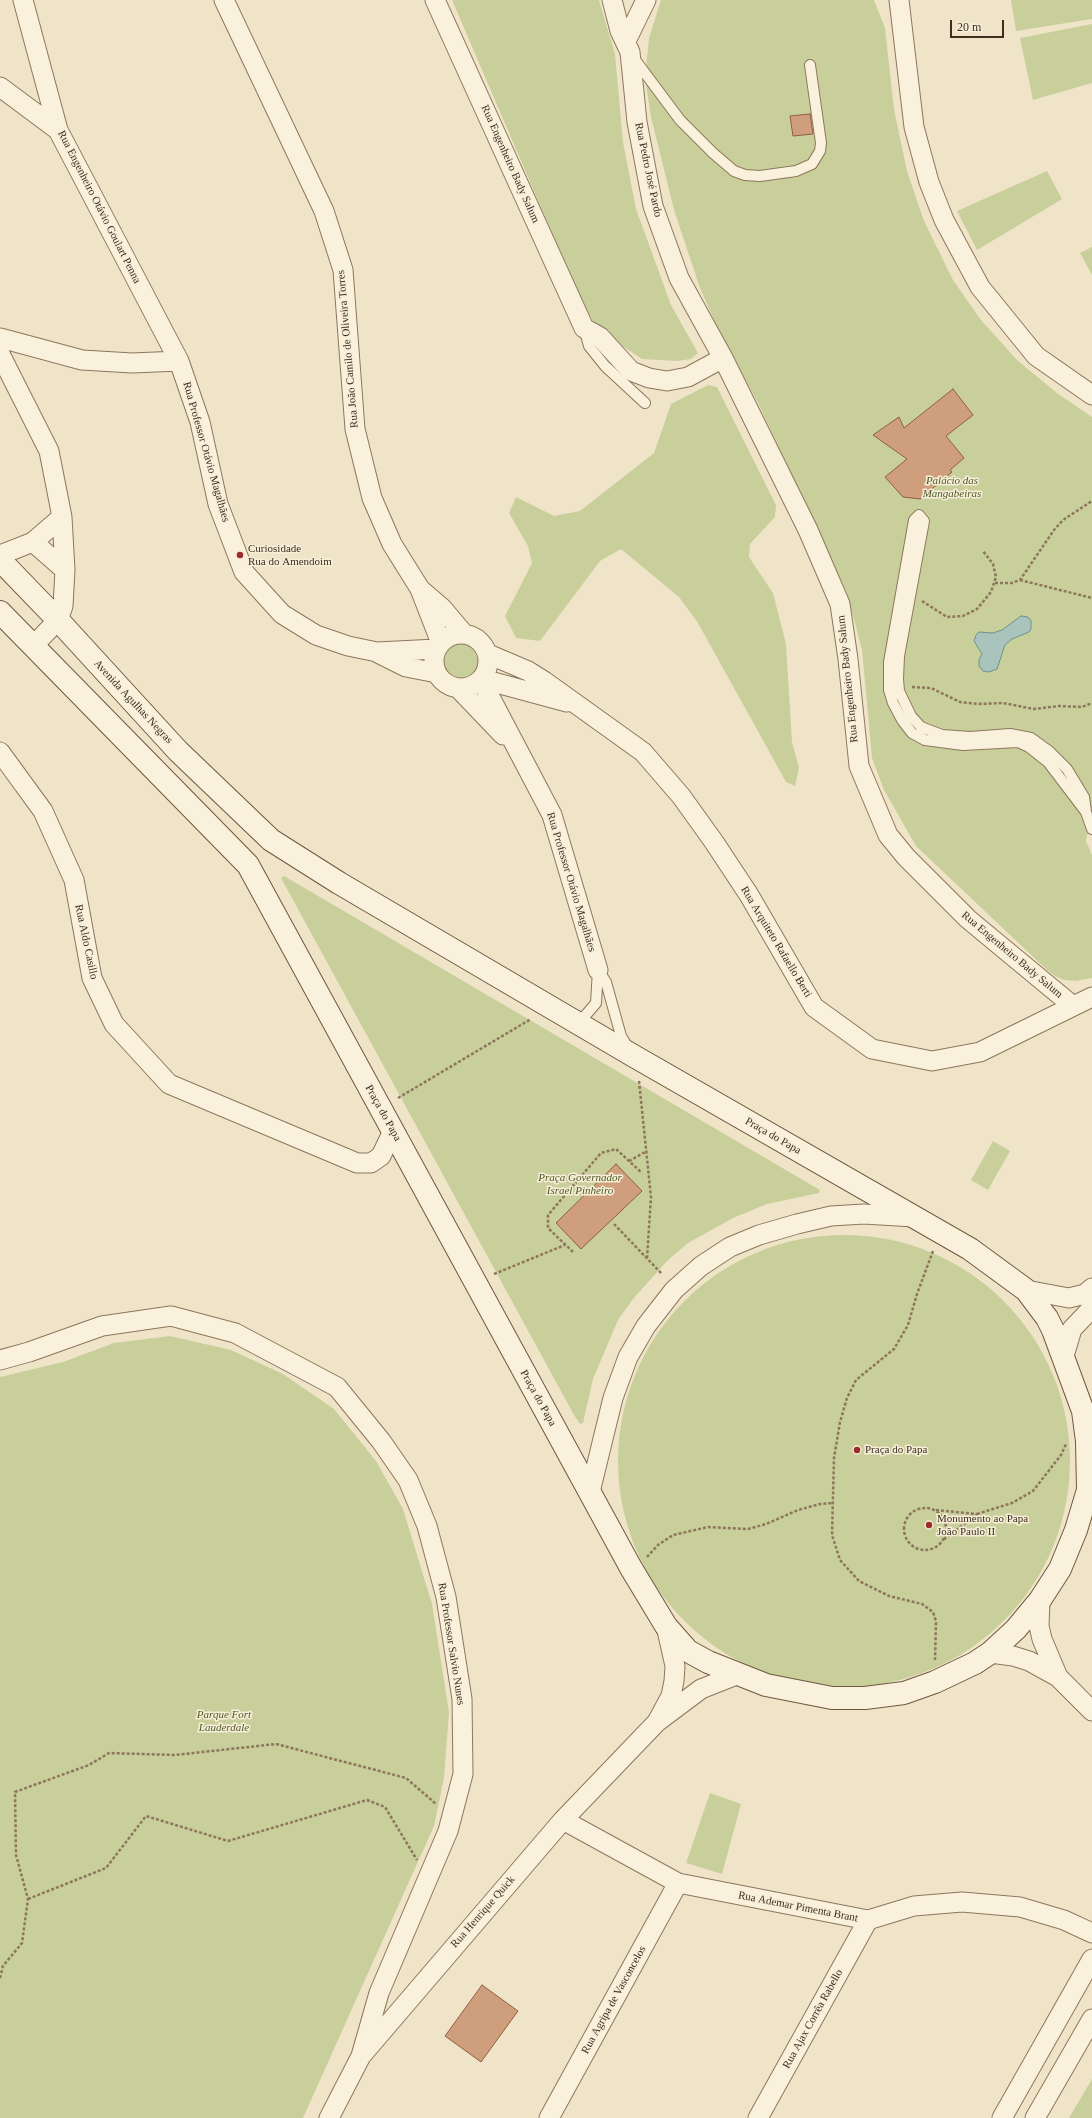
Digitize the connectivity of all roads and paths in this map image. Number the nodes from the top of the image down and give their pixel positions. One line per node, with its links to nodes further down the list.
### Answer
1 (23, 0): 10 (street, Rua Engenheiro Otávio Goulart Penna)
2 (224, 0): 27 (street, Rua João Camilo de Oliveira Torres)
3 (435, 0): 11 (street, Rua Engenheiro Bady Salum)
4 (612, 0): 7 (street)
5 (646, 0): 7 (street)
6 (899, 0): 16 (street)
7 (628, 47): 8 (lane); 14 (street, Rua Pedro José Pardo)
8 (810, 65)
9 (0, 87): 10 (street)
10 (58, 130): 15 (street, Rua Engenheiro Otávio Goulart Penna)
11 (584, 328): 14 (street); 17 (lane, Rua Engenheiro Bady Salum)
12 (0, 338): 15 (street)
13 (0, 354): 19 (street)
14 (723, 358): 51 (street, Rua Engenheiro Bady Salum)
15 (179, 361): 35 (street, Rua Professor Otávio Magalhães)
16 (1092, 395)
17 (645, 403)
18 (1092, 501): 25 (path)
19 (62, 517): 20 (street); 24 (street)
20 (33, 542): 22 (street); 24 (street)
21 (983, 551): 26 (path)
22 (0, 555)
23 (0, 560): 31 (street, Avenida Agulhas Negras)
24 (65, 570): 31 (street)
25 (1020, 580): 26 (path); 29 (path)
26 (995, 584): 28 (path)
27 (420, 589): 32 (street, Rua João Camilo de Oliveira Torres); 34 (street, Rua João Camilo de Oliveira Torres)
28 (919, 598)
29 (1092, 598)
30 (0, 612): 33 (street)
31 (58, 620): 33 (street); 47 (street, Avenida Agulhas Negras)
32 (464, 634): 34 (street); 36 (street)
33 (33, 646): 48 (street)
34 (439, 646): 35 (street, Rua Professor Otávio Magalhães); 37 (street)
35 (377, 652): 37 (street, Rua Professor Otávio Magalhães)
36 (488, 654): 38 (street); 42 (street, Rua Arquiteto Rafaello Berti)
37 (437, 673): 40 (street)
38 (481, 679): 40 (street); 42 (street, Rua Arquiteto Rafaello Berti); 44 (street, Rua Professor Otávio Magalhães)
39 (898, 686): 41 (path); 45 (lane); 45 (lane)
40 (458, 688): 44 (street, Rua Professor Otávio Magalhães)
41 (1092, 703)
42 (582, 706): 51 (street, Rua Arquiteto Rafaello Berti)
43 (0, 752): 57 (street, Rua Aldo Casillo)
44 (520, 752): 49 (street, Rua Professor Otávio Magalhães)
45 (1086, 812): 46 (lane)
46 (1092, 829)
47 (271, 840): 48 (street); 53 (street, Praça do Papa)
48 (248, 866): 57 (street, Praça do Papa)
49 (598, 970): 53 (lane); 54 (lane)
50 (1092, 997): 51 (street, Rua Arquiteto Rafaello Berti)
51 (1073, 1006)
52 (535, 1017): 56 (path)
53 (579, 1023): 54 (street, Praça do Papa)
54 (632, 1055): 61 (street, Praça do Papa)
55 (639, 1077): 58 (path)
56 (396, 1099)
57 (393, 1131): 75 (street, Praça do Papa)
58 (647, 1151): 59 (path); 66 (path)
59 (629, 1161): 60 (path); 64 (path)
60 (642, 1173)
61 (914, 1217): 63 (street, Praça do Papa); 75 (street)
62 (614, 1224): 66 (path)
63 (942, 1233): 70 (street, Praça do Papa); 76 (path)
64 (565, 1245): 65 (path); 68 (path)
65 (572, 1252)
66 (647, 1258): 67 (path)
67 (662, 1274)
68 (492, 1275)
69 (1092, 1288): 70 (street)
70 (1026, 1290): 72 (street, Praça do Papa)
71 (1092, 1308): 72 (street)
72 (1064, 1356): 81 (street, Praça do Papa)
73 (0, 1360): 89 (street, Rua Professor Salvio Nunes)
74 (1067, 1442): 78 (path)
75 (590, 1492): 80 (street, Praça do Papa)
76 (833, 1503): 80 (path); 86 (path)
77 (936, 1510): 78 (path); 79 (path); 79 (path)
78 (977, 1514): 79 (path)
79 (942, 1542)
80 (631, 1568): 82 (street, Praça do Papa)
81 (1040, 1600): 83 (street, Praça do Papa); 85 (street)
82 (666, 1626): 84 (street, Praça do Papa); 88 (street, Rua Henrique Quick)
83 (990, 1653): 85 (street); 86 (street, Praça do Papa)
84 (739, 1674): 86 (street, Praça do Papa); 88 (street, Rua Henrique Quick)
85 (1058, 1677): 87 (street)
86 (935, 1682)
87 (1092, 1711)
88 (658, 1722): 90 (street, Rua Henrique Quick)
89 (451, 1818): 91 (street, Rua Professor Salvio Nunes); 93 (path)
90 (563, 1820): 92 (street, Rua Ademar Pimenta Brant); 99 (street, Rua Henrique Quick)
91 (427, 1878): 93 (path); 99 (street, Rua Professor Salvio Nunes)
92 (678, 1883): 94 (street, Rua Ademar Pimenta Brant); 101 (street, Rua Agripa de Vasconcelos)
93 (28, 1899): 97 (path)
94 (868, 1920): 95 (street, Rua Ademar Pimenta Brant); 102 (street, Rua Ajax Corrêa Rabello)
95 (1092, 1933)
96 (1092, 1959): 103 (street)
97 (0, 1978)
98 (1092, 2019): 104 (street)
99 (362, 2056): 100 (street, Rua Henrique Quick)
100 (329, 2118)
101 (549, 2118)
102 (758, 2118)
103 (1002, 2118)
104 (1035, 2118)

